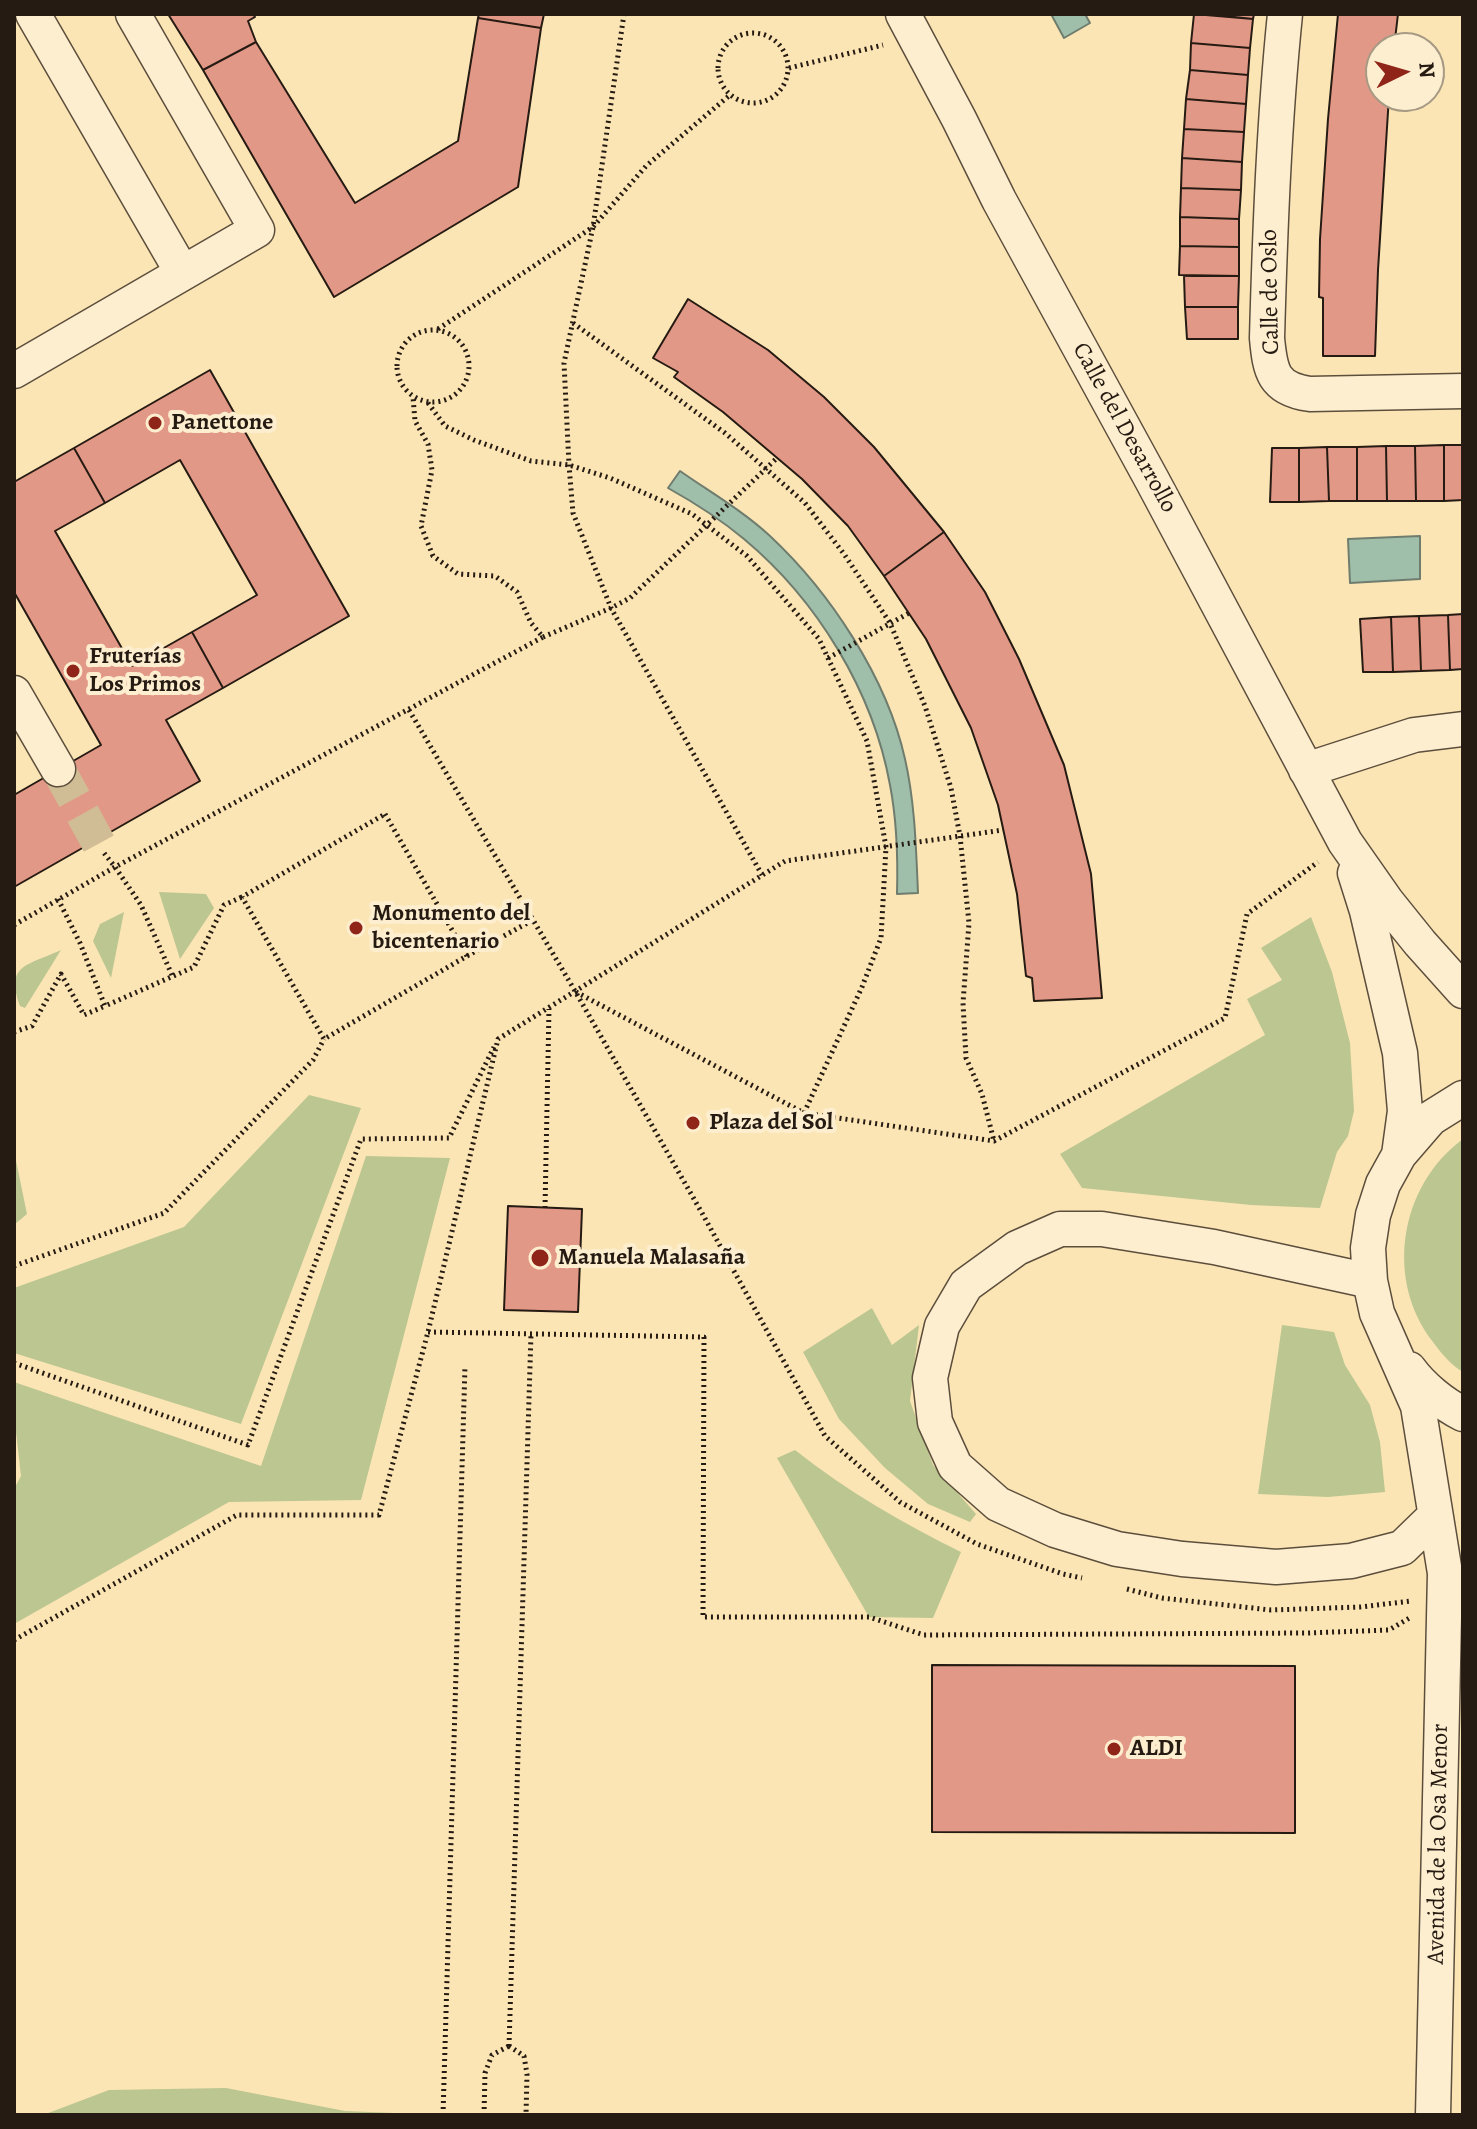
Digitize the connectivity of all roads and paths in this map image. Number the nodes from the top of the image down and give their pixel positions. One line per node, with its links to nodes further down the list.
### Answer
1 (33, 14): 9 (street)
2 (133, 14): 9 (street)
3 (624, 14): 8 (path)
4 (1285, 14): 13 (street, Calle de Oslo)
5 (909, 26): 6 (path); 29 (street, Calle del Desarrollo)
6 (789, 68): 7 (path); 7 (path)
7 (730, 95): 8 (path)
8 (593, 227): 10 (path); 11 (path)
9 (182, 272): 12 (street)
10 (573, 323): 17 (path); 18 (path)
11 (438, 329): 14 (path); 15 (path)
12 (14, 371)
13 (1463, 391)
14 (413, 397): 15 (path); 23 (path)
15 (428, 403): 17 (path)
16 (777, 458): 18 (path)
17 (569, 465): 19 (path); 20 (path)
18 (767, 469): 19 (path); 22 (path)
19 (707, 525): 20 (path); 24 (path)
20 (611, 608): 23 (path); 36 (path)
21 (909, 613): 22 (path)
22 (890, 623): 24 (path); 31 (path)
23 (543, 637): 26 (path)
24 (828, 658): 33 (path)
25 (14, 693): 28 (street)
26 (409, 710): 35 (path); 39 (path)
27 (1463, 729): 29 (street)
28 (58, 769)
29 (1306, 770): 32 (street, Calle del Desarrollo)
30 (1003, 830): 31 (path)
31 (960, 836): 33 (path); 52 (path)
32 (1345, 842): 44 (street, Calle del Desarrollo); 52 (path); 53 (street, Calle del Desarrollo)
33 (886, 847): 36 (path); 51 (path)
34 (104, 853): 35 (path)
35 (115, 867): 38 (path); 42 (path)
36 (762, 875): 43 (path)
37 (242, 897): 41 (path); 42 (path); 48 (path)
38 (58, 899): 40 (path); 45 (path)
39 (533, 920): 41 (path); 43 (path)
40 (14, 925)
41 (467, 956): 48 (path)
42 (172, 975): 45 (path)
43 (575, 991): 46 (path); 51 (path); 63 (path)
44 (1463, 991)
45 (105, 1006): 47 (path)
46 (549, 1008): 49 (path); 54 (path)
47 (14, 1032)
48 (324, 1039): 55 (path)
49 (498, 1039): 57 (path); 60 (path)
50 (1463, 1098): 53 (street)
51 (804, 1113): 52 (path)
52 (994, 1141)
53 (1399, 1155): 56 (street)
54 (545, 1208)
55 (14, 1266)
56 (1370, 1281): 59 (street); 64 (street)
57 (428, 1332): 58 (path); 66 (path)
58 (531, 1334): 65 (path); 68 (path)
59 (1390, 1342): 62 (street); 64 (street, Avenida de la Osa Menor)
60 (14, 1363)
61 (465, 1366): 69 (path)
62 (1463, 1414)
63 (825, 1436)
64 (1449, 1524): 65 (street, Avenida de la Osa Menor)
65 (1444, 1585): 67 (street, Avenida de la Osa Menor)
66 (14, 1640)
67 (1450, 1954): 72 (street, Avenida de la Osa Menor)
68 (509, 2046): 70 (path); 71 (path)
69 (443, 2115)
70 (484, 2115)
71 (526, 2115)
72 (1433, 2115)

